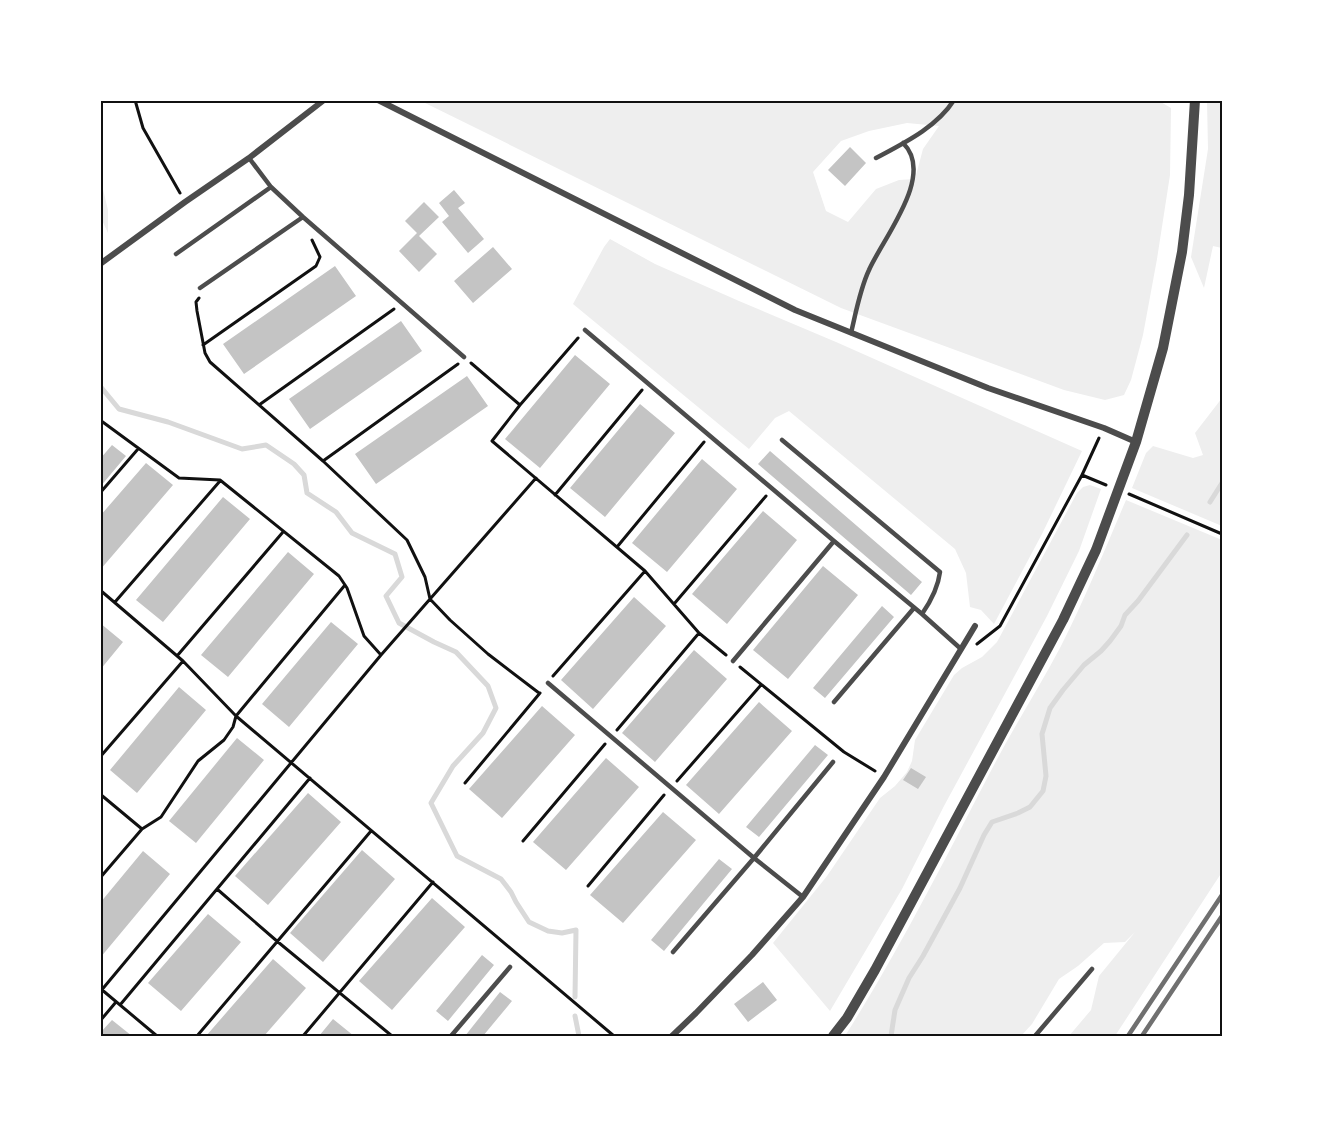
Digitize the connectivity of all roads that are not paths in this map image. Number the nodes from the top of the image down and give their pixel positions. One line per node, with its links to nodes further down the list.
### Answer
1 (324, 100): 6 (street)
2 (378, 100): 14 (street)
3 (954, 100): 5 (lane)
4 (1195, 100): 17 (street)
5 (903, 143): 7 (lane); 14 (lane)
6 (249, 158): 8 (lane); 11 (street)
7 (876, 158)
8 (271, 187): 9 (lane); 10 (lane)
9 (303, 218): 12 (lane); 15 (lane)
10 (176, 254)
11 (100, 264)
12 (200, 288)
13 (585, 330): 18 (lane)
14 (851, 333): 17 (street)
15 (464, 357)
16 (782, 440): 20 (lane)
17 (1136, 442): 34 (street)
18 (834, 541): 19 (lane); 23 (lane)
19 (914, 608): 20 (lane); 25 (lane)
20 (922, 614): 22 (lane)
21 (975, 626): 22 (street)
22 (961, 649): 28 (street)
23 (733, 661)
24 (548, 683): 27 (lane)
25 (834, 702)
26 (833, 762): 27 (lane)
27 (754, 858): 28 (lane); 29 (lane)
28 (803, 897): 33 (street)
29 (673, 952)
30 (510, 967): 32 (lane)
31 (1092, 969): 35 (lane)
32 (451, 1036)
33 (672, 1036)
34 (834, 1036)
35 (1035, 1036)

